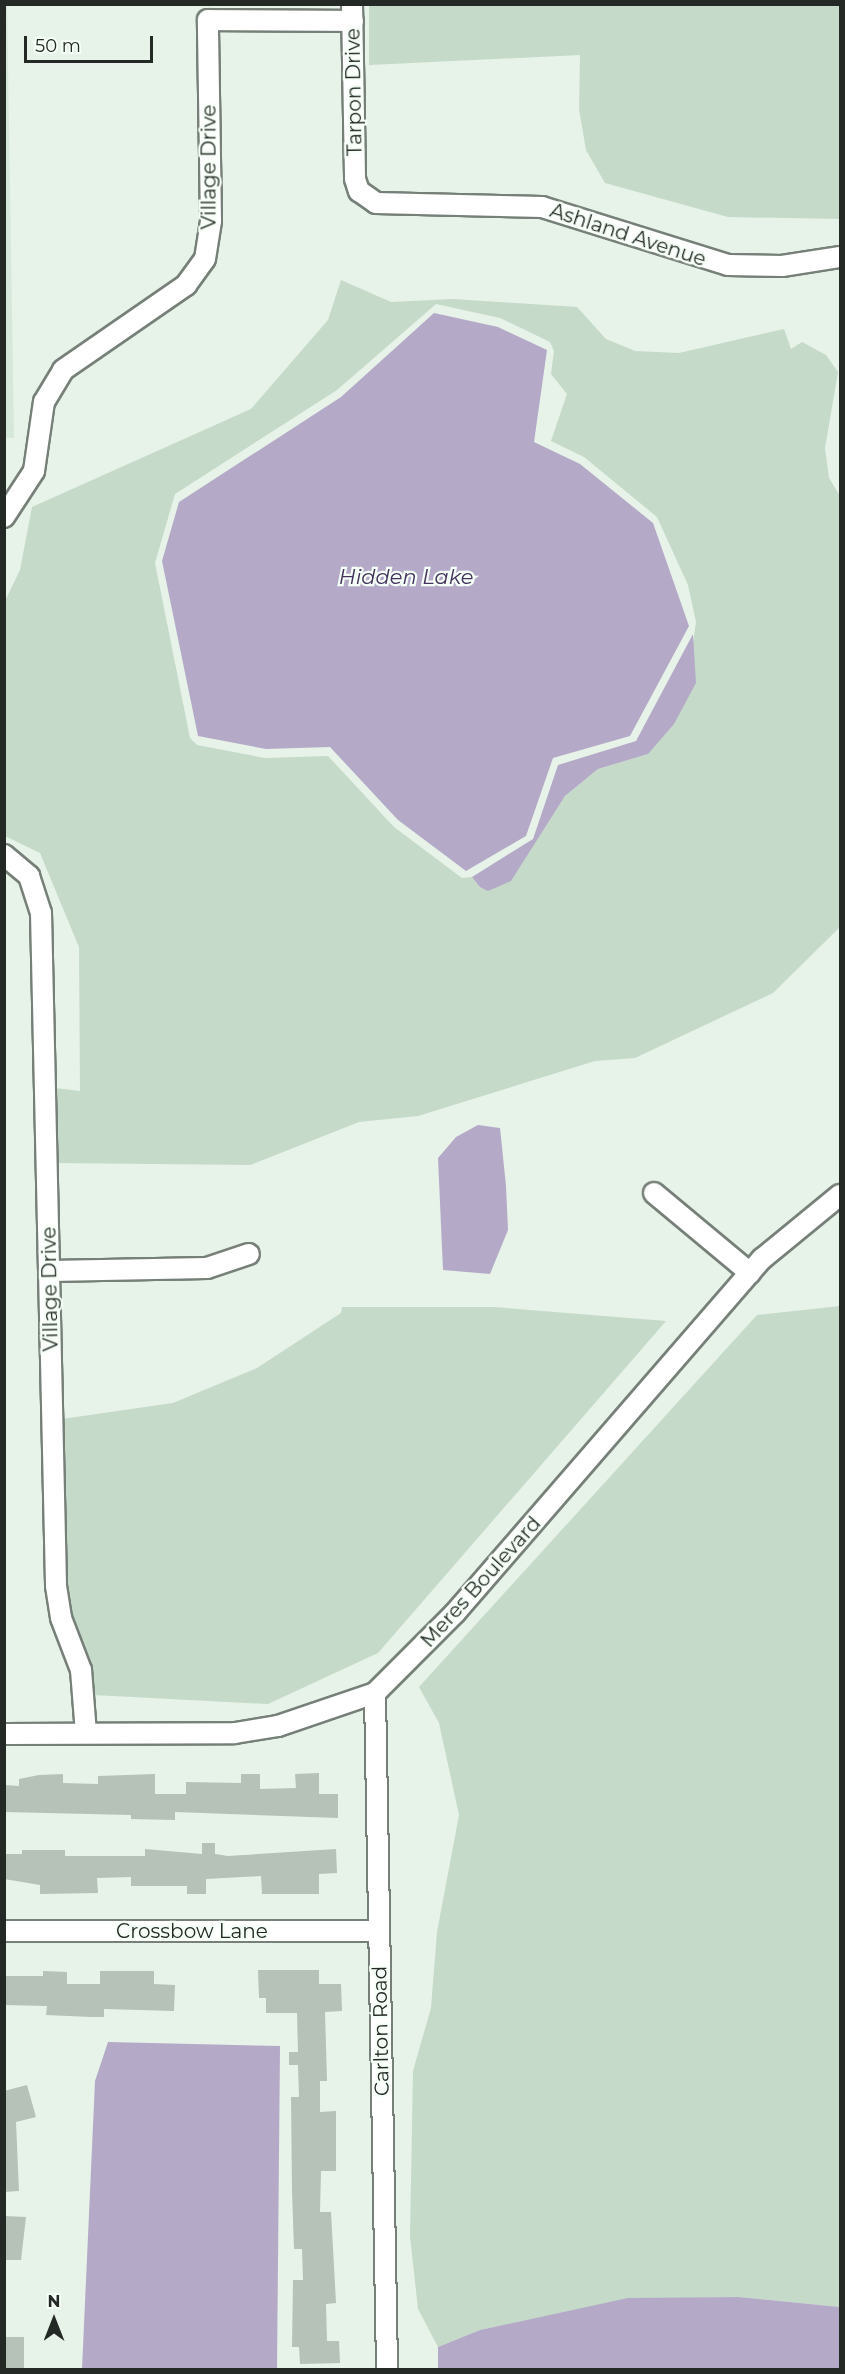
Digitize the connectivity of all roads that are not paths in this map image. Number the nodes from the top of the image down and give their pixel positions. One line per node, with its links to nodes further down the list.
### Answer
1 (348, 15): 2 (street, Tarpon Drive); 4 (street, Village Drive)
2 (355, 179): 3 (street, Ashland Avenue)
3 (840, 257)
4 (4, 517)
5 (4, 855): 9 (street, Village Drive)
6 (654, 1192): 10 (street)
7 (840, 1196): 10 (street, Meres Boulevard)
8 (249, 1254): 9 (street)
9 (50, 1271): 12 (street, Village Drive)
10 (750, 1273): 11 (street, Meres Boulevard)
11 (375, 1693): 12 (street, Meres Boulevard); 15 (street, Carlton Road)
12 (86, 1733): 13 (street, Meres Boulevard)
13 (4, 1734)
14 (4, 1931): 15 (street, Crossbow Lane)
15 (379, 1931): 16 (street, Carlton Road)
16 (387, 2370)

